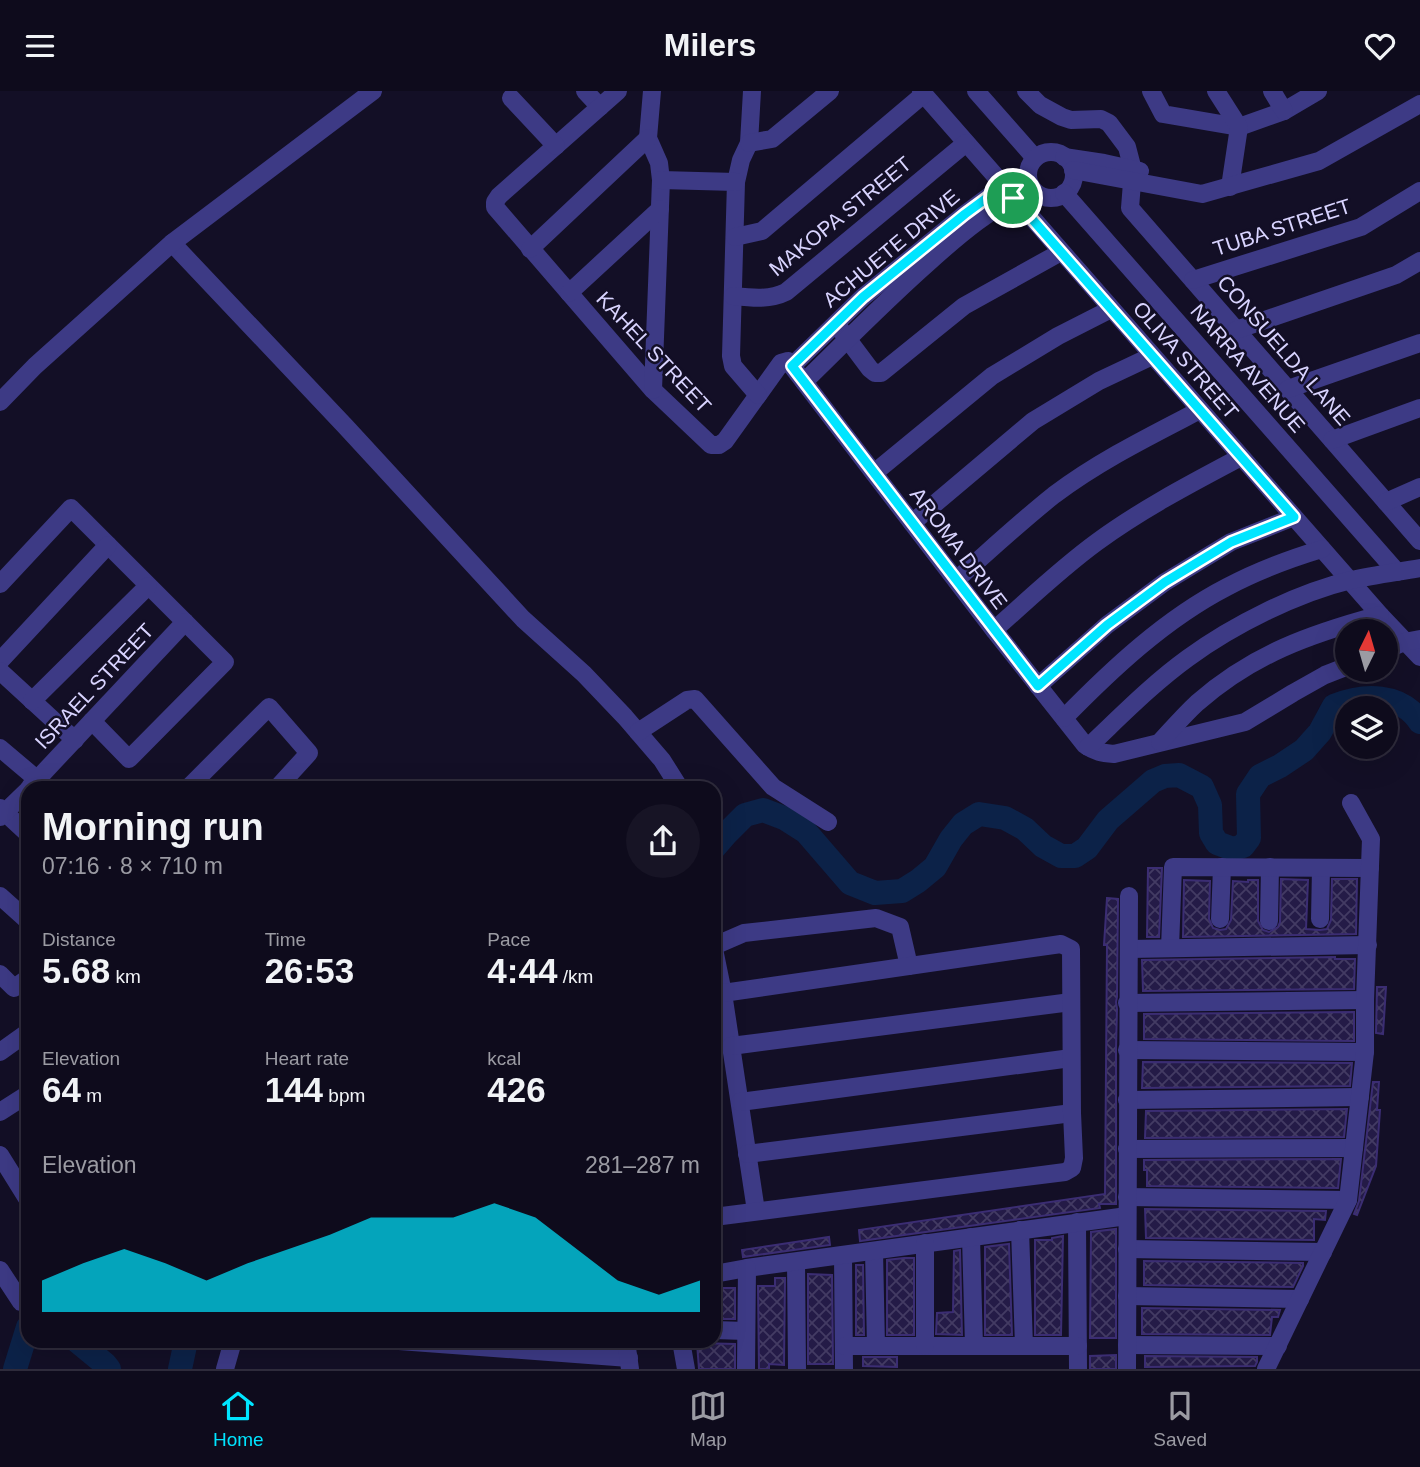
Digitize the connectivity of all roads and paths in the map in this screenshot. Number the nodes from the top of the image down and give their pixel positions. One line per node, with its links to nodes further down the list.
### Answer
1 (373, 91): 35 (street)
2 (585, 91): 16 (street)
3 (618, 91): 16 (street)
4 (652, 91): 19 (street)
5 (752, 91): 20 (street)
6 (830, 91): 20 (street)
7 (976, 91): 23 (street)
8 (1026, 91): 25 (street, CONSUELDA LANE)
9 (1151, 91): 18 (street)
10 (1216, 91): 18 (street)
11 (1272, 91): 17 (street)
12 (1318, 91): 17 (street)
13 (922, 93): 21 (street, OLIVA STREET); 34 (street)
14 (511, 98): 22 (street)
15 (1420, 104): 29 (street)
16 (600, 107): 22 (street)
17 (1284, 111): 18 (street)
18 (1239, 127): 29 (street)
19 (648, 138): 26 (street); 36 (street)
20 (749, 143): 27 (street)
21 (966, 143): 31 (street, OLIVA STREET); 41 (street, MAKOPA STREET)
22 (556, 146): 36 (street, KAHEL STREET)
23 (1035, 158): 24 (street); 28 (street)
24 (1069, 163): 25 (street); 32 (street)
25 (1132, 176): 29 (street); 39 (street, CONSUELDA LANE)
26 (661, 180): 27 (street); 33 (street)
27 (736, 183): 34 (street)
28 (1030, 183): 31 (street, ACHUETE DRIVE); 32 (street)
29 (1224, 189)
30 (1420, 191): 39 (street, TUBA STREET)
31 (1008, 192): 37 (street, OLIVA STREET); 43 (street, ACHUETE DRIVE); 45 (street, ACHUETE DRIVE)
32 (1064, 193): 67 (street, NARRA AVENUE)
33 (660, 209): 40 (street); 51 (street)
34 (735, 237): 41 (street)
35 (172, 243): 53 (street); 84 (street)
36 (530, 249): 40 (street, KAHEL STREET)
37 (1061, 252): 42 (street, OLIVA STREET); 45 (street)
38 (1420, 261): 44 (street)
39 (1193, 280): 44 (street, CONSUELDA LANE)
40 (569, 293): 51 (street, KAHEL STREET)
41 (733, 296): 52 (street)
42 (1111, 309): 47 (street, OLIVA STREET); 58 (street)
43 (836, 323): 45 (street); 48 (street, ACHUETE DRIVE)
44 (1236, 330): 50 (street, CONSUELDA LANE)
45 (847, 339): 49 (street, ACHUETE DRIVE)
46 (1420, 343): 50 (street)
47 (1152, 356): 55 (street, OLIVA STREET); 62 (street)
48 (790, 363): 49 (street, AROMA DRIVE); 52 (street, KAHEL STREET)
49 (804, 382): 58 (street, AROMA DRIVE)
50 (1288, 389): 56 (street, CONSUELDA LANE)
51 (653, 390): 52 (street, KAHEL STREET)
52 (758, 395)
53 (0, 402)
54 (1420, 408): 56 (street)
55 (1200, 410): 57 (street, OLIVA STREET); 68 (street)
56 (1332, 440): 60 (street, CONSUELDA LANE)
57 (1241, 457): 61 (street, OLIVA STREET); 74 (street)
58 (874, 473): 62 (street, AROMA DRIVE)
59 (1420, 487): 60 (street)
60 (1386, 502): 63 (street, CONSUELDA LANE)
61 (1294, 517): 65 (street, OLIVA STREET); 80 (street)
62 (912, 523): 68 (street, AROMA DRIVE)
63 (1418, 535)
64 (108, 545): 70 (street); 71 (street); 77 (street)
65 (1322, 549): 69 (street, OLIVA STREET); 82 (street)
66 (1420, 568): 67 (street)
67 (1397, 572): 69 (street)
68 (956, 580): 74 (street, AROMA DRIVE)
69 (1350, 581): 72 (street, OLIVA STREET); 88 (street)
70 (0, 584)
71 (148, 586): 73 (street); 81 (street)
72 (1380, 615): 75 (street, OLIVA STREET); 86 (street)
73 (185, 622): 83 (street, ISRAEL STREET); 83 (street)
74 (994, 630): 80 (street, AROMA DRIVE)
75 (1412, 641): 76 (street, OLIVA STREET)
76 (1420, 657)
77 (0, 661)
78 (0, 671): 81 (street)
79 (1335, 671): 86 (street)
80 (1038, 686): 82 (street, AROMA DRIVE)
81 (32, 701): 85 (street)
82 (1064, 718): 88 (street, AROMA DRIVE)
83 (92, 721): 85 (street, ISRAEL STREET)
84 (638, 732): 93 (street); 97 (street)
85 (75, 740): 90 (street, ISRAEL STREET)
86 (1160, 742): 88 (street)
87 (0, 748): 89 (street)
88 (1095, 750)
89 (30, 781)
90 (39, 781)
91 (195, 781): 92 (street)
92 (283, 781)
93 (675, 781)
94 (21, 797): 96 (street, ISRAEL STREET)
95 (1351, 803): 102 (street)
96 (2, 813): 98 (street)
97 (828, 822)
98 (21, 828)
99 (1222, 867): 100 (street); 106 (street); 111 (street)
100 (1270, 867): 101 (street); 108 (street)
101 (1321, 868): 102 (street); 107 (street)
102 (1370, 868): 110 (street)
103 (0, 896): 105 (street)
104 (1129, 896): 112 (street)
105 (21, 915)
106 (1220, 919)
107 (1320, 919)
108 (1269, 921)
109 (721, 944): 113 (street)
110 (1368, 945): 111 (street); 118 (street)
111 (1170, 948): 112 (street)
112 (1129, 949): 120 (street)
113 (909, 966): 117 (street); 119 (street)
114 (0, 974): 115 (street)
115 (21, 983)
116 (721, 983): 117 (street)
117 (723, 993): 122 (street)
118 (1365, 1000): 120 (street); 125 (street)
119 (1071, 1002): 122 (street); 126 (street)
120 (1127, 1003): 123 (street)
121 (21, 1037): 124 (street)
122 (731, 1046): 130 (street)
123 (1127, 1050): 125 (street); 129 (street)
124 (0, 1052)
125 (1366, 1052): 127 (street)
126 (1071, 1058): 130 (street); 132 (street)
127 (1360, 1097): 129 (street); 134 (street)
128 (21, 1098): 131 (street)
129 (1127, 1100): 133 (street)
130 (740, 1102): 135 (street)
131 (0, 1112)
132 (1072, 1113): 135 (street); 140 (street)
133 (1127, 1149): 134 (street); 138 (street)
134 (1354, 1149): 139 (street)
135 (747, 1154): 140 (street)
136 (0, 1155): 137 (street)
137 (21, 1189)
138 (1127, 1196): 139 (street); 142 (street)
139 (1348, 1200): 149 (street)
140 (756, 1211): 141 (street)
141 (721, 1216)
142 (1127, 1216): 143 (street); 147 (street)
143 (1077, 1222): 144 (street); 166 (street)
144 (1020, 1230): 145 (street); 165 (street)
145 (971, 1237): 146 (street); 164 (street)
146 (925, 1244): 148 (street); 163 (street)
147 (1127, 1249): 149 (street); 155 (street)
148 (874, 1251): 150 (street); 162 (street)
149 (1323, 1252): 156 (street)
150 (843, 1255): 151 (street); 161 (street)
151 (796, 1262): 152 (street); 175 (street)
152 (747, 1268): 153 (street); 159 (street)
153 (721, 1273)
154 (3, 1282): 157 (street)
155 (1127, 1296): 156 (street); 160 (street)
156 (1300, 1299): 167 (street)
157 (21, 1302)
158 (721, 1331): 159 (street)
159 (746, 1331): 174 (street)
160 (1127, 1345): 167 (street); 178 (street)
161 (844, 1346): 162 (street); 176 (street)
162 (876, 1346): 163 (street)
163 (925, 1346): 164 (street)
164 (974, 1346): 165 (street)
165 (1024, 1346): 166 (street)
166 (1078, 1346): 177 (street)
167 (1278, 1346): 179 (street)
168 (231, 1348): 172 (street)
169 (506, 1348): 171 (street)
170 (682, 1348): 173 (street)
171 (629, 1356)
172 (225, 1369)
173 (686, 1369)
174 (746, 1369)
175 (797, 1369)
176 (844, 1369)
177 (1078, 1369)
178 (1126, 1369)
179 (1266, 1369)

